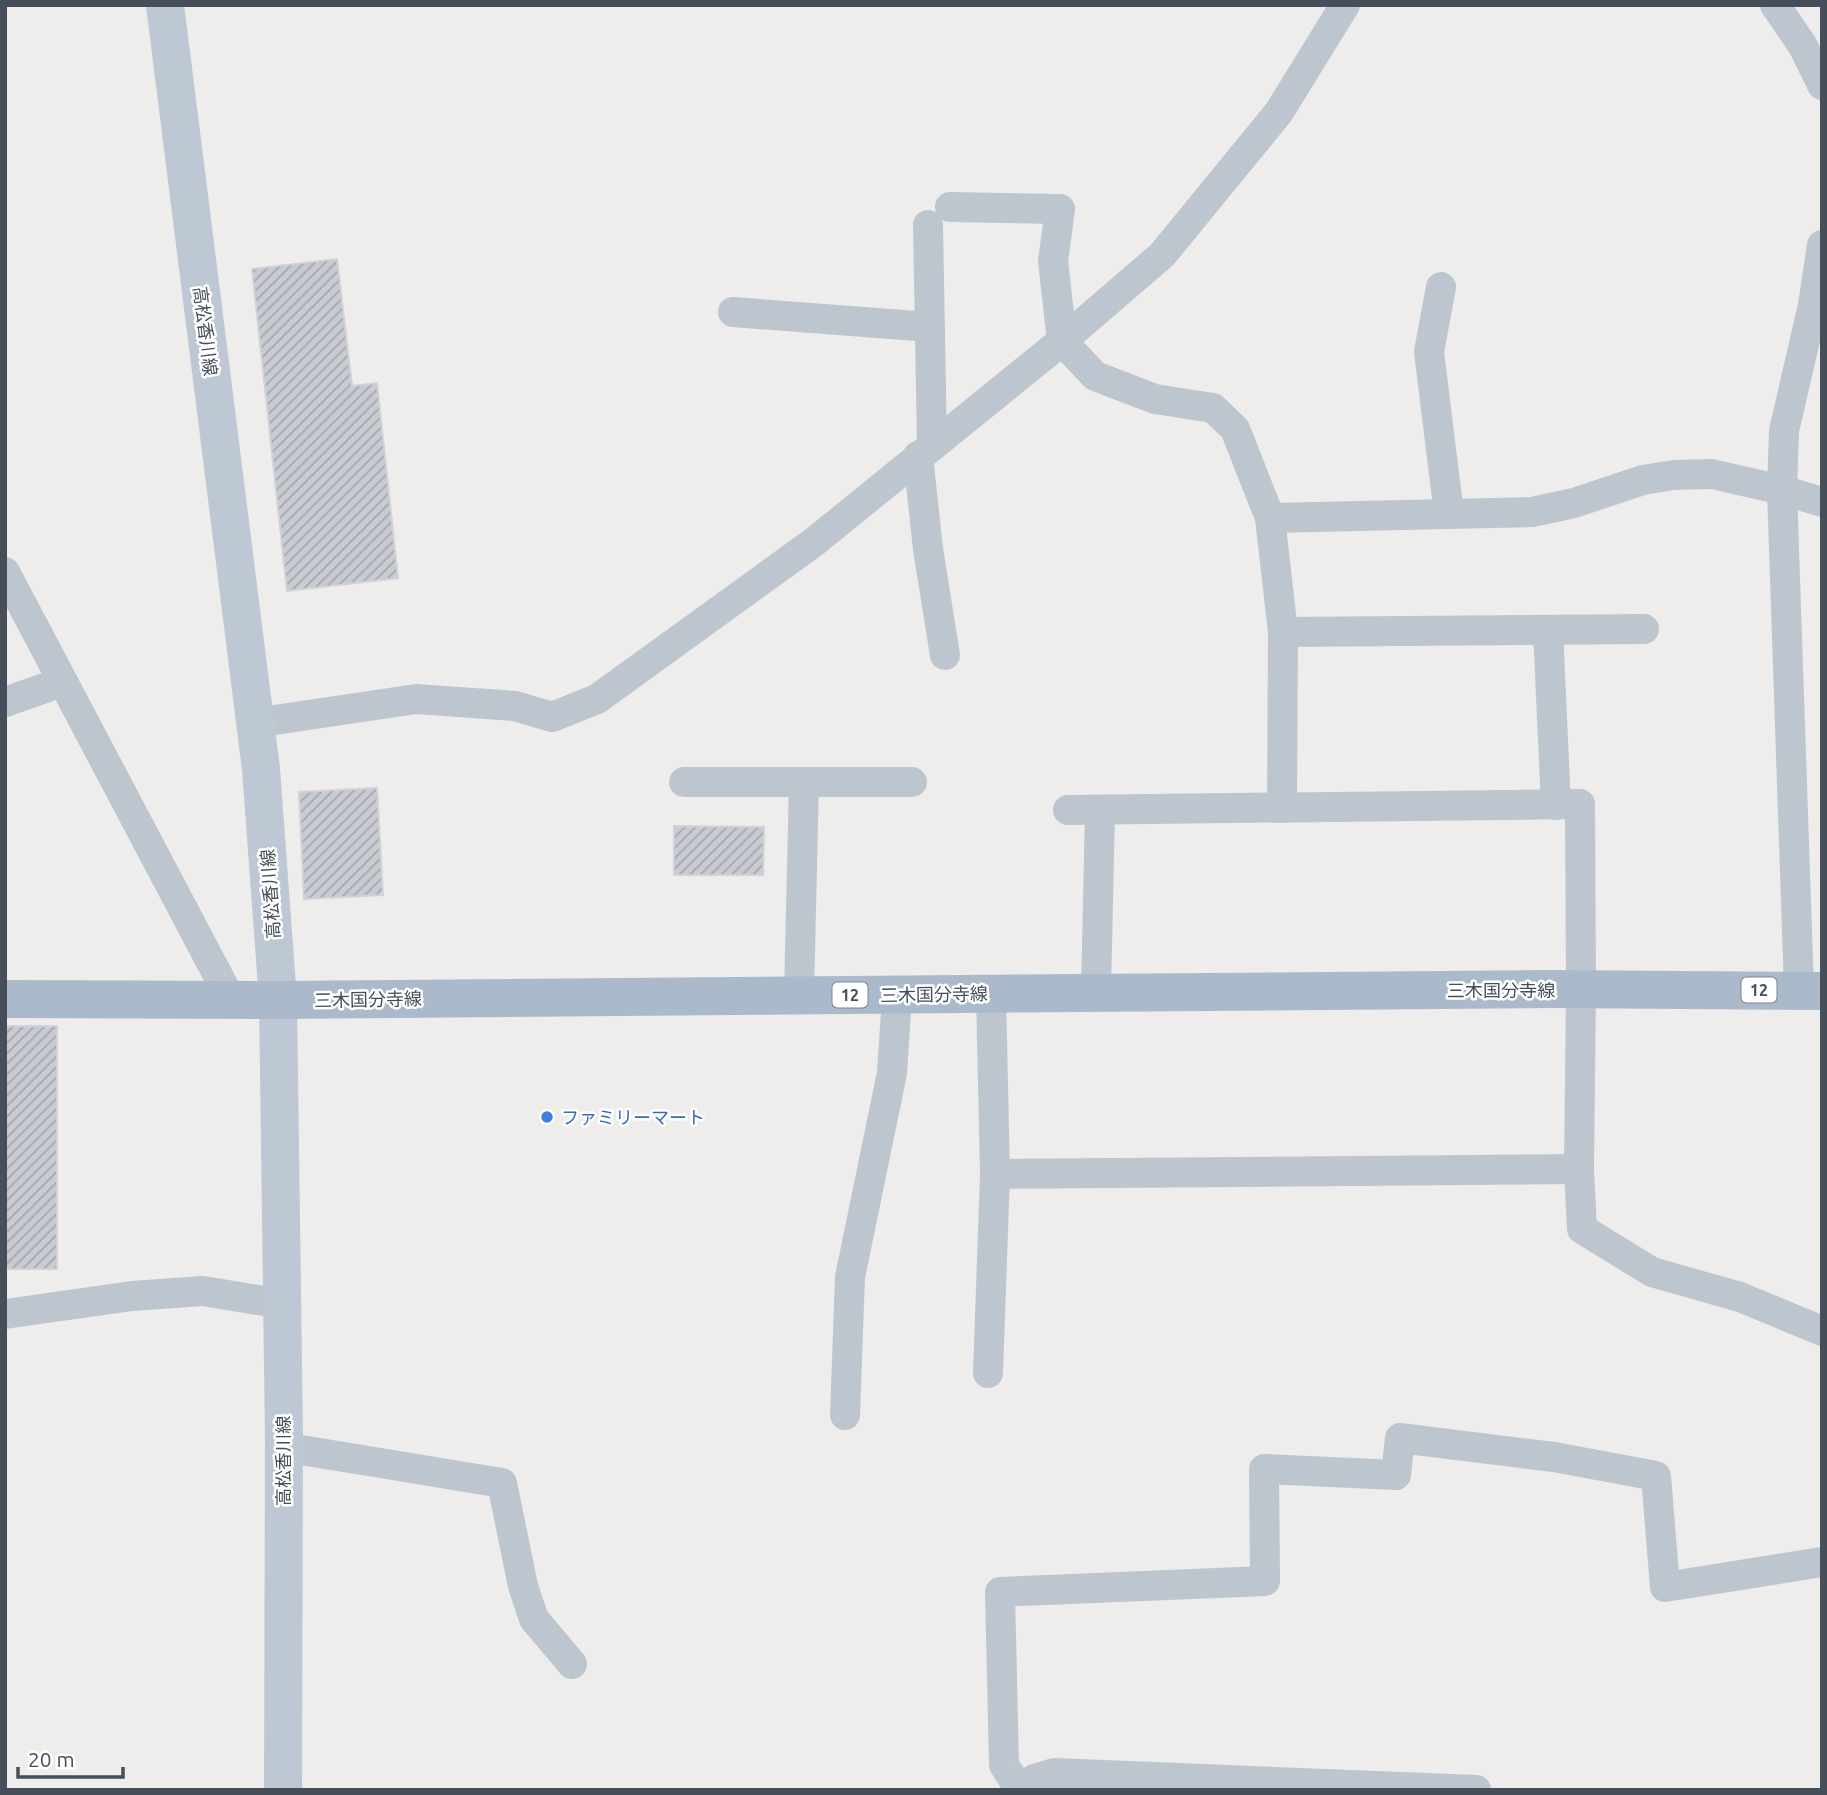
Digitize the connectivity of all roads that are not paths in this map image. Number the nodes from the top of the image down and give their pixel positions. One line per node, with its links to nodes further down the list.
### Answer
1 (165, 5): 23 (main road, 高松香川線)
2 (1345, 5): 10 (street)
3 (1775, 5): 4 (street)
4 (1812, 38): 5 (street)
5 (1822, 85)
6 (1822, 245): 12 (street)
7 (1441, 287): 14 (street)
8 (733, 312): 9 (street)
9 (930, 327): 10 (street); 11 (street)
10 (1062, 341): 11 (street); 15 (street)
11 (925, 450): 20 (street); 23 (street)
12 (1782, 490): 13 (street); 14 (street); 32 (street)
13 (1822, 502)
14 (1449, 514): 15 (street)
15 (1270, 518): 19 (street)
16 (5, 572): 21 (street)
17 (1644, 629): 18 (street)
18 (1548, 630): 19 (street); 27 (street)
19 (1283, 632): 28 (street)
20 (945, 655)
21 (62, 682): 22 (street); 38 (street)
22 (5, 702)
23 (255, 723): 39 (main road, 高松香川線)
24 (684, 782): 25 (street)
25 (804, 782): 26 (street); 35 (street)
26 (912, 782)
27 (1556, 805): 28 (street); 31 (street)
28 (1282, 808): 30 (street)
29 (1068, 810): 30 (street)
30 (1100, 810): 34 (street)
31 (1581, 990): 32 (main road, 三木国分寺線 / 12); 34 (main road, 三木国分寺線 / 12); 40 (street)
32 (1810, 990)
33 (991, 993): 34 (main road, 三木国分寺線 / 12); 36 (main road, 三木国分寺線 / 12); 41 (street)
34 (1096, 993)
35 (799, 995): 36 (main road, 三木国分寺線 / 12); 39 (main road, 三木国分寺線 / 12)
36 (897, 995): 46 (street)
37 (5, 999): 38 (main road, 三木国分寺線 / 12)
38 (231, 1000): 39 (main road, 三木国分寺線 / 12)
39 (278, 1000): 42 (main road, 高松香川線)
40 (1579, 1169): 41 (street); 44 (street)
41 (995, 1174): 45 (street)
42 (282, 1304): 43 (street); 47 (main road, 高松香川線)
43 (5, 1314)
44 (1822, 1331)
45 (988, 1373)
46 (845, 1415)
47 (284, 1447): 49 (street); 50 (main road, 高松香川線)
48 (1822, 1562): 51 (street)
49 (572, 1664)
50 (283, 1790)
51 (1021, 1790): 52 (street)
52 (1476, 1790)

